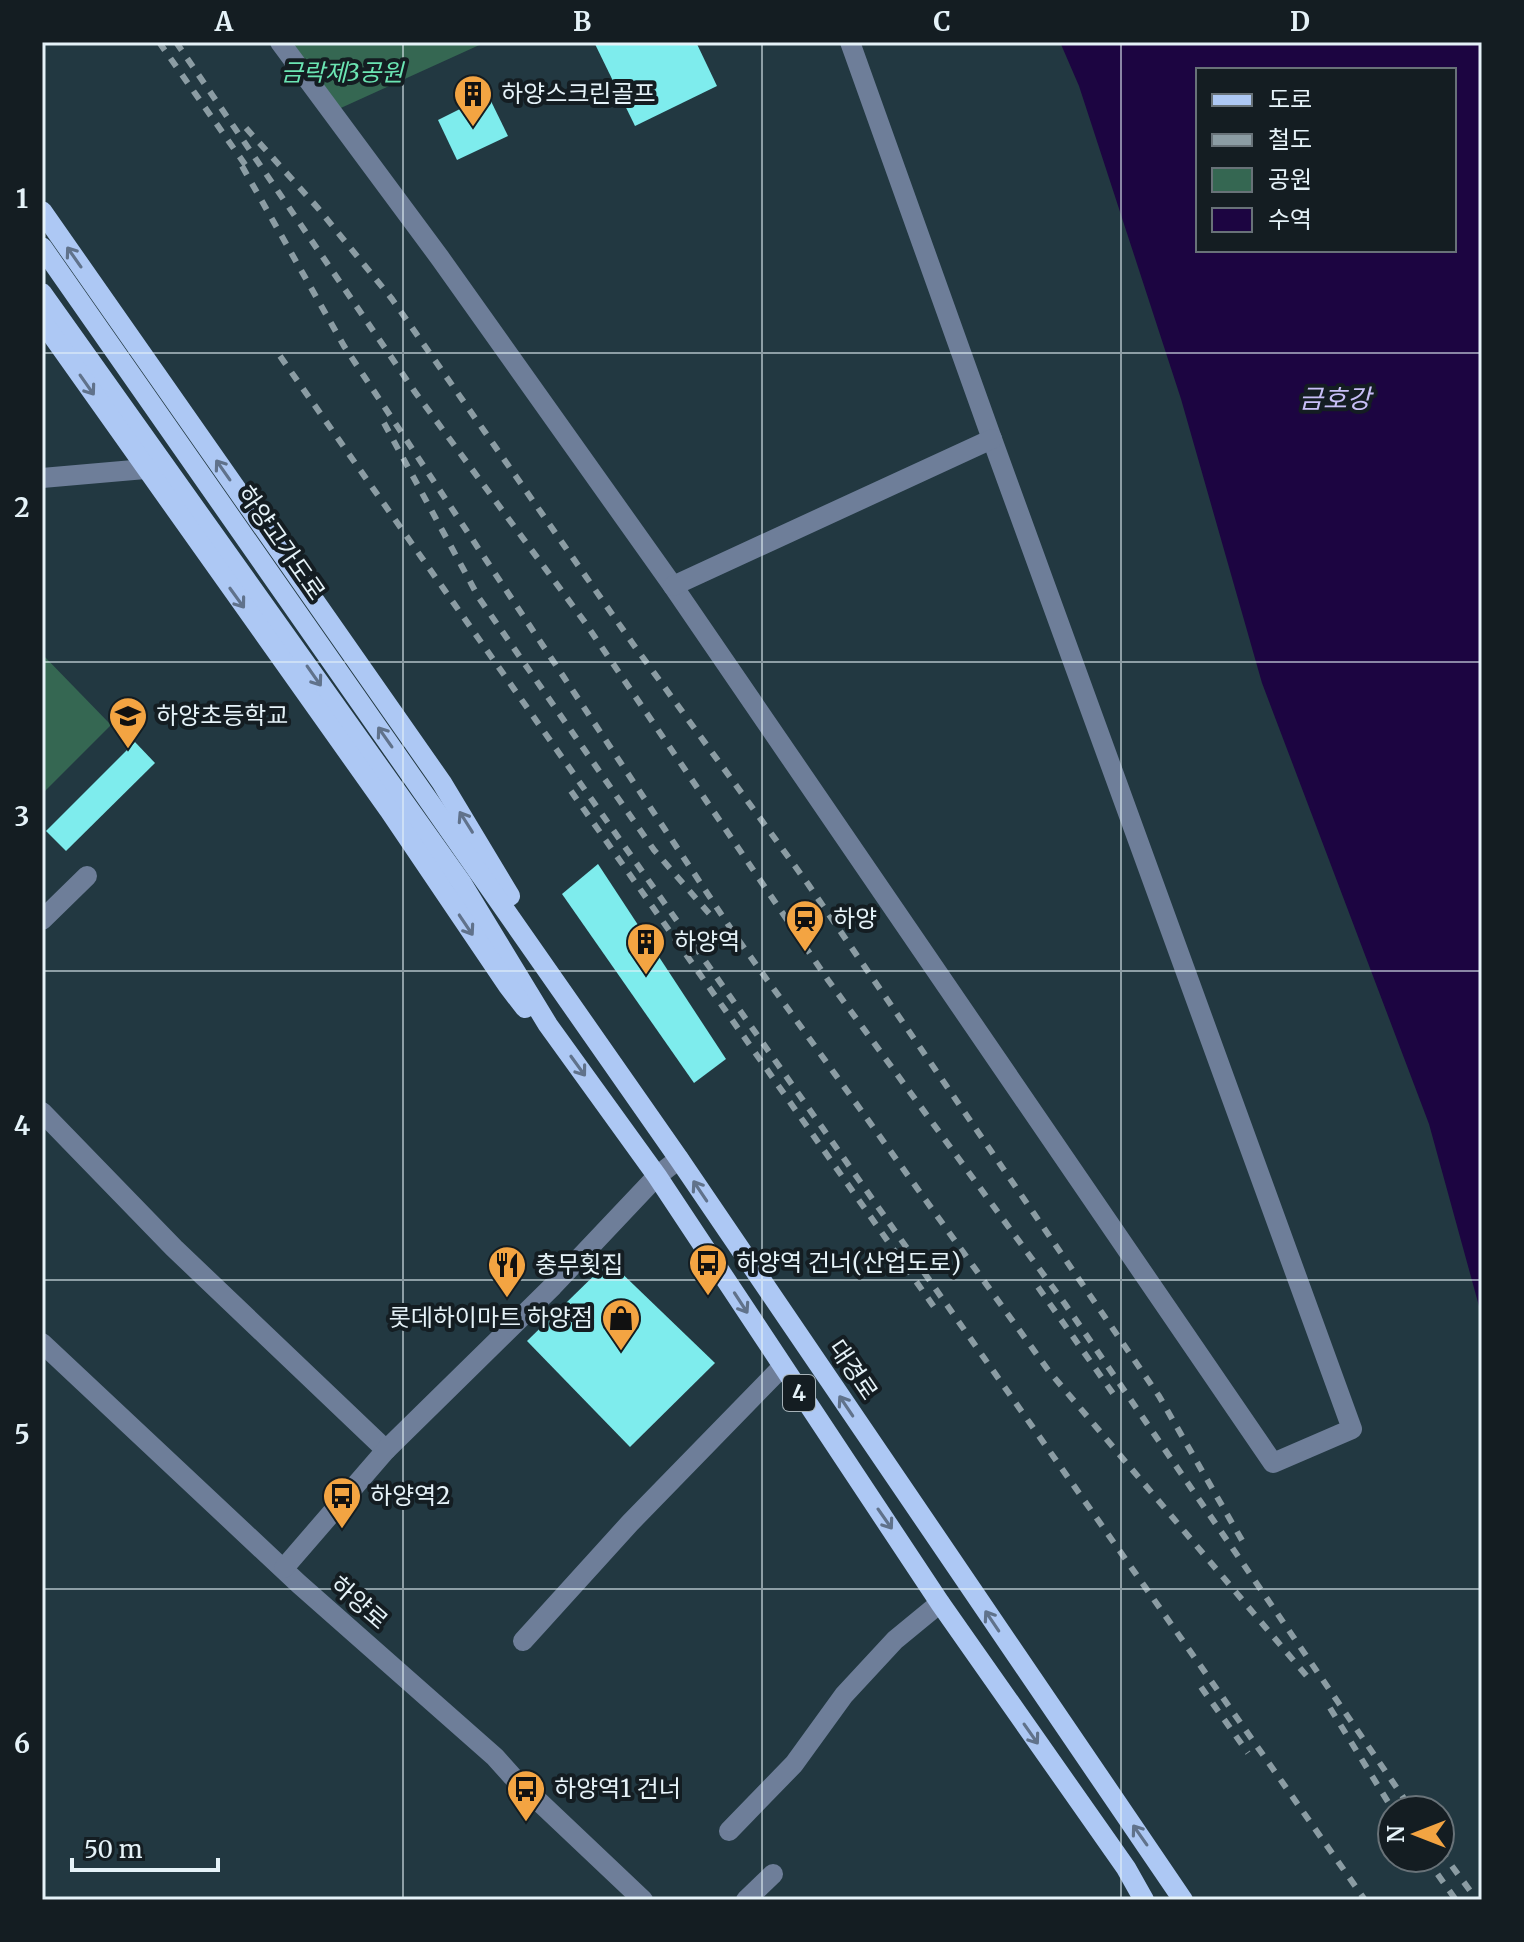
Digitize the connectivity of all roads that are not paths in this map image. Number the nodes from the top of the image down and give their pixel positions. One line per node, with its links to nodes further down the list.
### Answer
1 (280, 42): 10 (street)
2 (850, 42): 7 (street)
3 (42, 211): 14 (main road, one-way to 3)
4 (42, 247): 11 (main road, 하양고가도로, one-way to 4)
5 (42, 293): 15 (main road, 하양고가도로 / 4, one-way to 15)
6 (42, 321): 8 (main road, one-way to 8)
7 (992, 439): 10 (street); 10 (street)
8 (145, 469): 9 (street); 15 (main road, one-way to 15)
9 (42, 478)
10 (673, 586)
11 (478, 870): 14 (main road, 대경로 / 4)
12 (87, 876): 13 (street)
13 (42, 920)
14 (527, 940): 17 (main road, 대경로 / 4)
15 (548, 1025): 18 (main road, 4, one-way to 18)
16 (42, 1112): 23 (street)
17 (679, 1159): 18 (street); 32 (main road, 대경로 / 4, one-way to 17)
18 (657, 1176): 21 (main road, 4, one-way to 21); 23 (street)
19 (42, 1343): 20 (street, 하양로)
20 (65, 1365): 22 (street); 24 (street, 하양로)
21 (782, 1367): 25 (main road, 4, one-way to 25); 26 (street)
22 (42, 1369)
23 (386, 1450): 24 (street)
24 (284, 1568): 29 (street, 하양로)
25 (940, 1603): 27 (street); 31 (main road, 4, one-way to 31)
26 (523, 1641)
27 (729, 1831)
28 (773, 1874): 30 (street)
29 (643, 1900)
30 (746, 1900)
31 (1144, 1900)
32 (1183, 1900)

